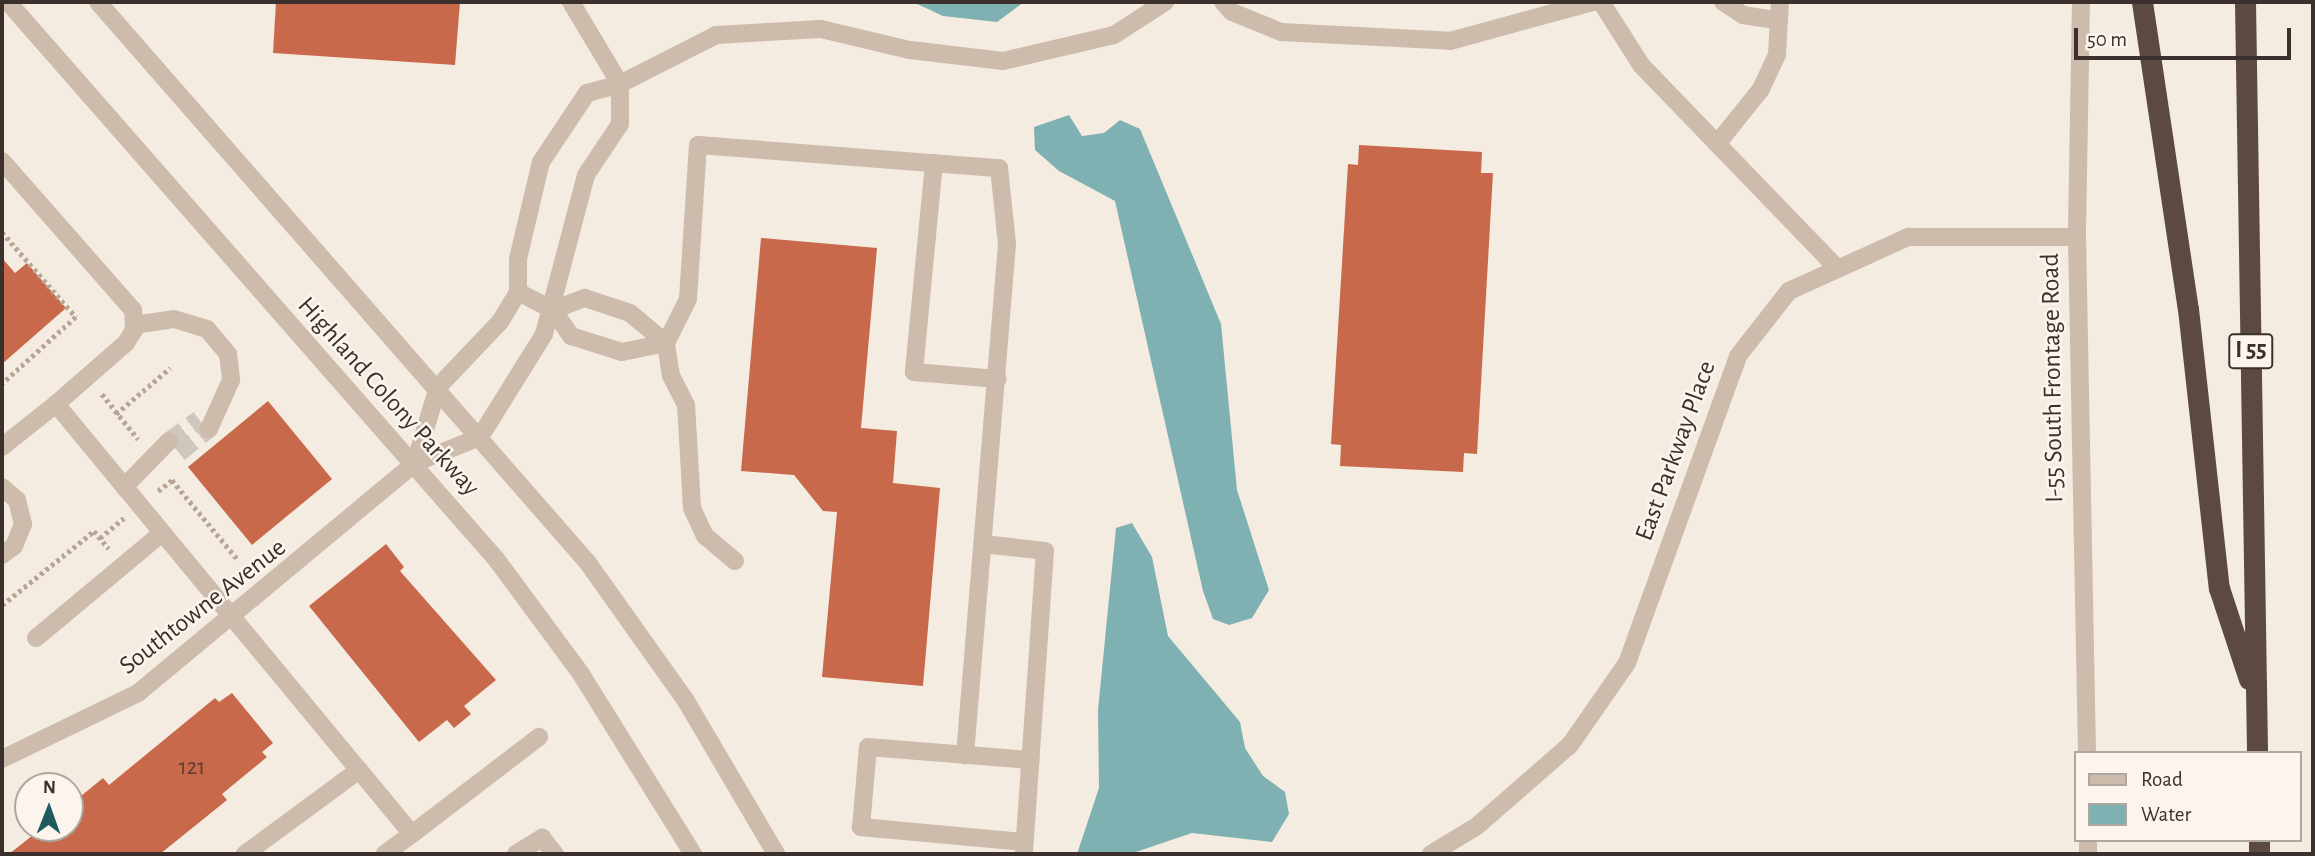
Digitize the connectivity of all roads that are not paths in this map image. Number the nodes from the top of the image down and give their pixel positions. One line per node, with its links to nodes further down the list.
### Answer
1 (8, 2): 31 (street, Highland Colony Parkway)
2 (98, 2): 25 (street, Highland Colony Parkway)
3 (571, 2): 14 (street)
4 (1166, 2): 14 (street)
5 (1223, 2): 6 (street)
6 (1593, 2)
7 (1601, 2): 15 (street)
8 (1723, 2): 13 (street)
9 (1780, 2): 13 (street)
10 (2081, 2): 18 (street, I-55 South Frontage Road)
11 (2143, 2): 40 (highway)
12 (2245, 2): 40 (highway, I 55)
13 (1779, 21): 15 (street)
14 (620, 84): 20 (street); 21 (street)
15 (1717, 144): 19 (street)
16 (2, 161): 22 (street)
17 (934, 163): 23 (street); 24 (street); 24 (street)
18 (2077, 237): 19 (street, East Parkway Place); 42 (street, I-55 South Frontage Road)
19 (1836, 267): 56 (street, East Parkway Place)
20 (517, 292): 21 (street); 25 (street)
21 (553, 310): 23 (street); 23 (street); 28 (street)
22 (134, 325): 26 (street); 27 (street)
23 (666, 343): 37 (street)
24 (998, 379): 35 (street)
25 (438, 387): 28 (street, Highland Colony Parkway); 31 (street)
26 (56, 404): 29 (street); 33 (street)
27 (204, 424)
28 (480, 437): 31 (street); 55 (street, Highland Colony Parkway)
29 (2, 447)
30 (174, 447): 33 (street)
31 (415, 463): 38 (street, Southtowne Avenue); 54 (street, Highland Colony Parkway)
32 (2, 487): 36 (street)
33 (124, 487): 34 (street)
34 (161, 534): 38 (street); 39 (street)
35 (983, 544): 44 (street); 46 (street)
36 (2, 555)
37 (735, 561)
38 (232, 621): 45 (street, Southtowne Avenue); 47 (street)
39 (36, 638)
40 (2256, 701): 43 (highway, I 55)
41 (539, 737): 48 (street)
42 (2087, 751)
43 (2257, 751)
44 (965, 755): 46 (street); 49 (street)
45 (2, 759)
46 (1030, 760): 49 (street)
47 (359, 770): 48 (street); 51 (street)
48 (412, 834): 52 (street)
49 (1024, 848)
50 (550, 849): 53 (street)
51 (244, 854)
52 (384, 854)
53 (516, 854)
54 (693, 854)
55 (776, 854)
56 (1431, 854)

